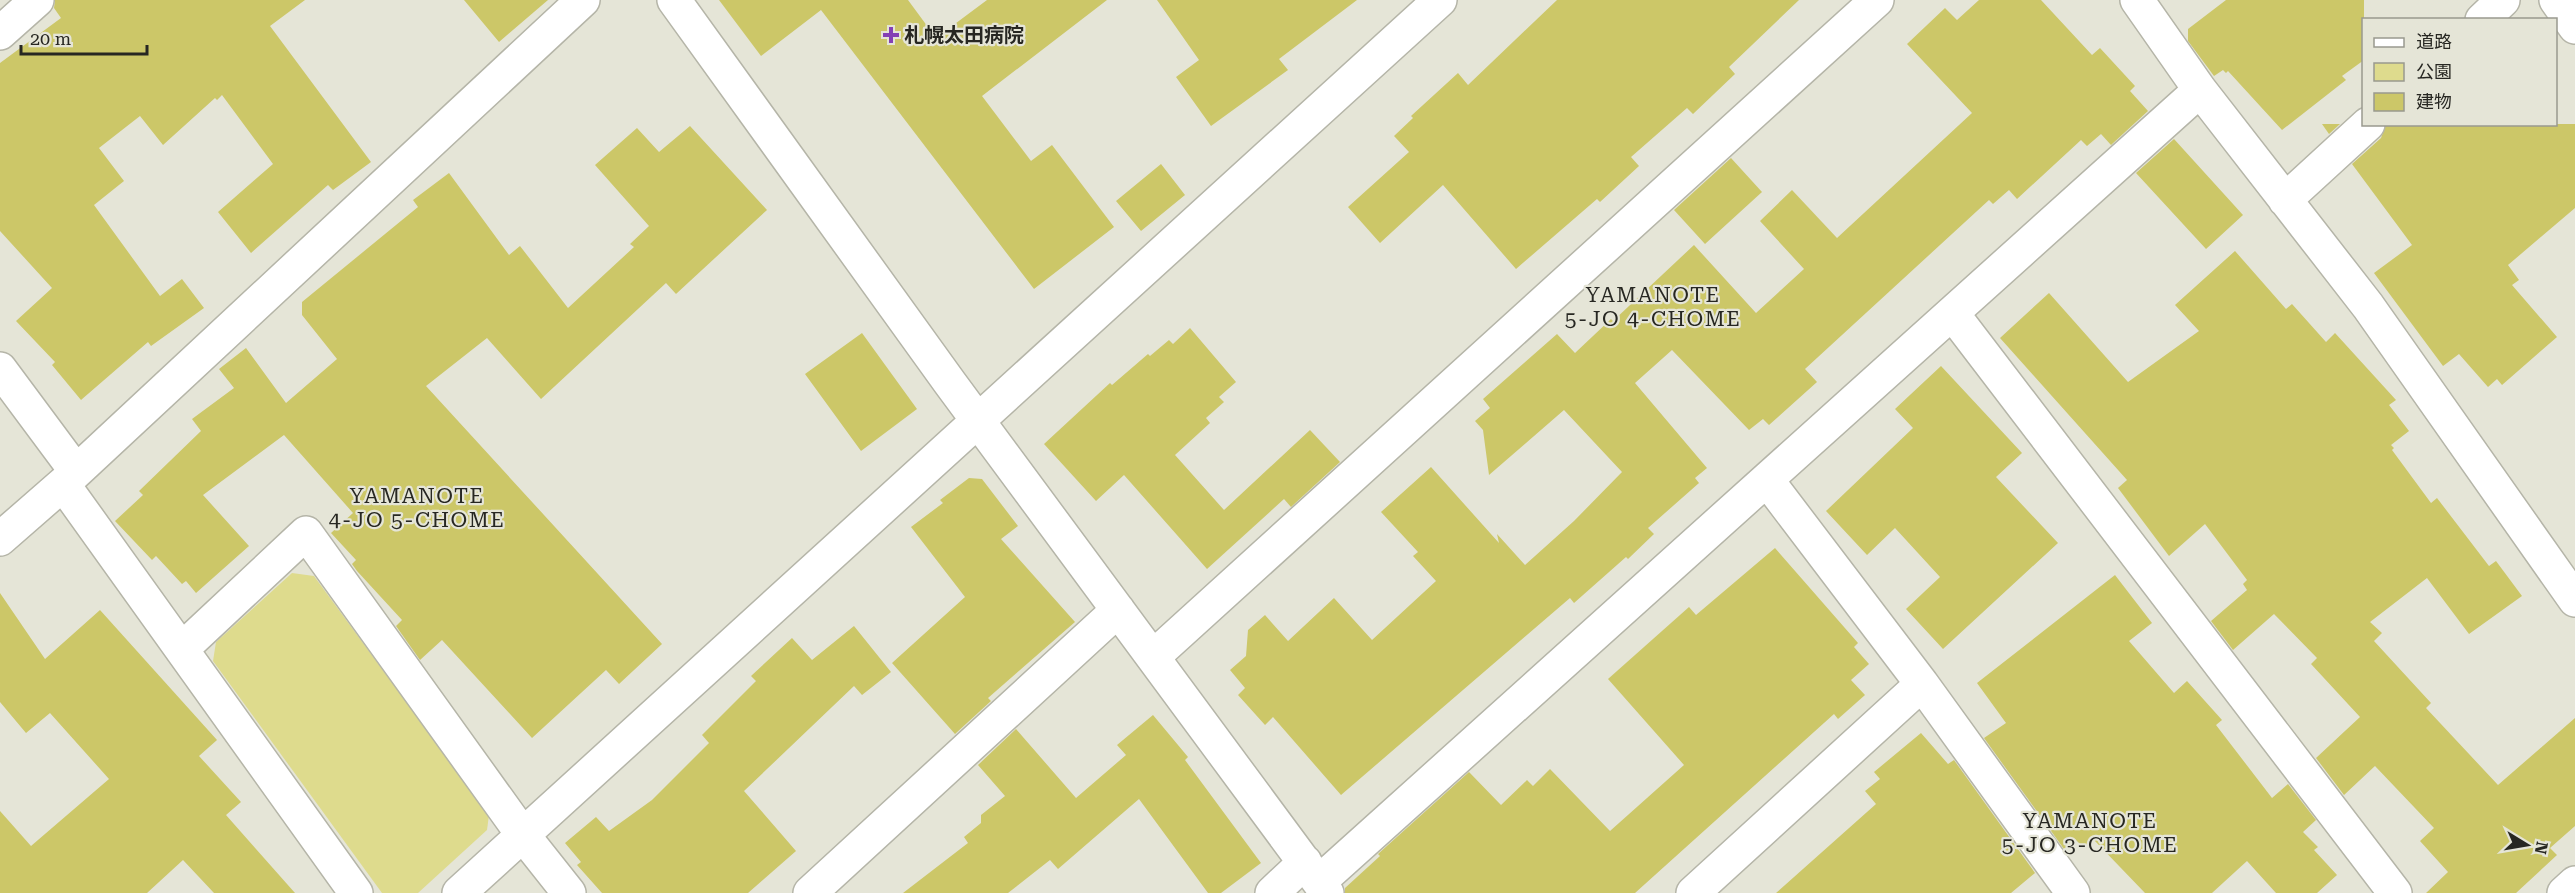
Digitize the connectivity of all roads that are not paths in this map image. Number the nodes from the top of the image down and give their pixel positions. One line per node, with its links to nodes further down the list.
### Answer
1 (37, 0): 11 (street)
2 (583, 0): 18 (street)
3 (674, 0): 17 (street)
4 (1440, 0): 17 (street)
5 (1877, 0): 24 (street)
6 (2503, 0): 9 (street)
7 (2556, 0): 10 (street)
8 (2139, 1): 12 (street)
9 (2484, 18)
10 (2575, 27)
11 (0, 33)
12 (2200, 90): 14 (street); 15 (street)
13 (2366, 126): 14 (street)
14 (2285, 200): 21 (street)
15 (1952, 313): 19 (street); 36 (street)
16 (0, 369): 18 (street)
17 (979, 420): 22 (street); 26 (street)
18 (69, 477): 20 (street); 23 (street)
19 (1767, 480): 25 (street); 27 (street)
20 (0, 539)
21 (2575, 600)
22 (1118, 610): 24 (street); 32 (street)
23 (182, 649): 26 (street); 29 (street)
24 (1153, 657): 27 (street)
25 (1922, 684): 34 (street); 35 (street)
26 (523, 835): 30 (street); 31 (street)
27 (1317, 879): 33 (street)
28 (2575, 883): 37 (street)
29 (356, 893)
30 (459, 893)
31 (568, 893)
32 (810, 893)
33 (1272, 893)
34 (1693, 893)
35 (2073, 893)
36 (2395, 893)
37 (2564, 893)

